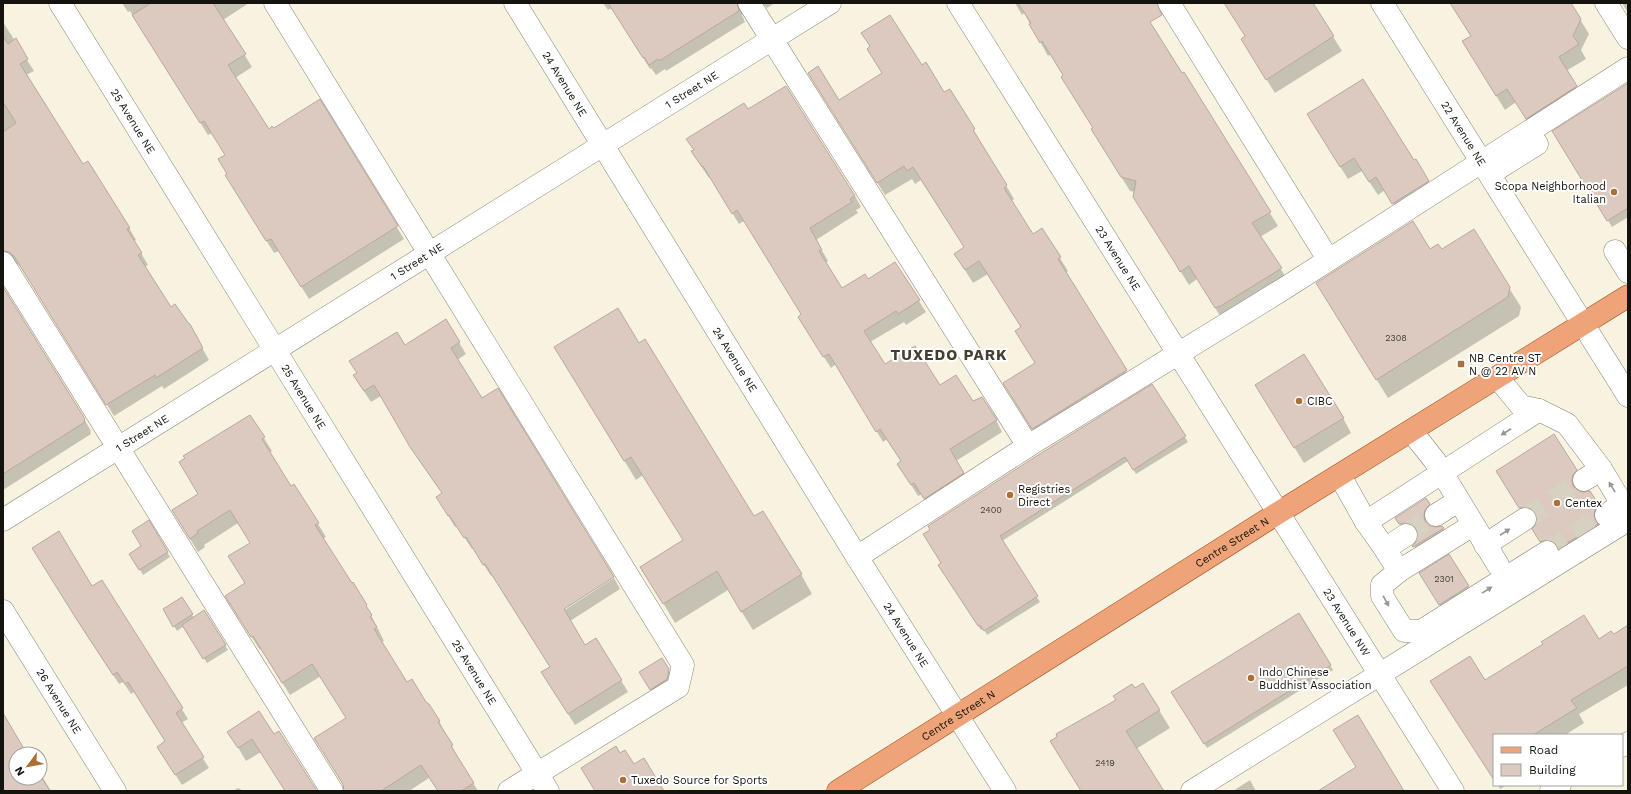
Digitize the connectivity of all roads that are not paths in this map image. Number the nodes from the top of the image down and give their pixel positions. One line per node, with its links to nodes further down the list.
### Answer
1 (60, 3): 23 (street, 25 Avenue NE)
2 (275, 3): 17 (street)
3 (515, 3): 14 (street, 24 Avenue NE)
4 (750, 3): 11 (street)
5 (830, 3): 11 (street, 1 Street NE)
6 (958, 3): 24 (street, 23 Avenue NE)
7 (1169, 3): 18 (street)
8 (1382, 3): 15 (street, 22 Avenue NE)
9 (1606, 3): 10 (street)
10 (1628, 38)
11 (772, 39): 14 (street, 1 Street NE); 29 (street)
12 (1628, 68): 15 (street)
13 (1537, 144): 15 (street)
14 (603, 145): 17 (street, 1 Street NE); 46 (street, 24 Avenue NE)
15 (1485, 168): 18 (street); 22 (street, 22 Avenue NE)
16 (1615, 251): 20 (street)
17 (429, 254): 23 (street, 1 Street NE); 52 (street)
18 (1328, 259): 24 (street)
19 (3, 263): 30 (street)
20 (1628, 272)
21 (1628, 296): 22 (main road, Centre Street N)
22 (1583, 324): 25 (main road, Centre Street N); 26 (street, 22 Avenue NE)
23 (276, 350): 30 (street, 1 Street NE); 52 (street, 25 Avenue NE)
24 (1178, 353): 29 (street); 34 (street, 23 Avenue NE)
25 (1498, 378): 27 (street); 28 (main road, Centre Street N)
26 (1628, 396)
27 (1538, 410): 31 (street, one-way to 31); 36 (street, one-way to 27)
28 (1412, 432): 31 (street); 32 (main road, Centre Street N)
29 (1028, 446): 46 (street)
30 (118, 448): 38 (street, 1 Street NE); 54 (street)
31 (1442, 473): 33 (street); 40 (street)
32 (1340, 476): 34 (main road, Centre Street N); 40 (street)
33 (1458, 501): 35 (street); 41 (street)
34 (1278, 513): 50 (street, 23 Avenue NW); 51 (main road, Centre Street N)
35 (1436, 515)
36 (1606, 515)
37 (1525, 519): 43 (street, one-way to 37)
38 (3, 520)
39 (1628, 520): 50 (street)
40 (1366, 522): 44 (street)
41 (1473, 525): 43 (street); 48 (street)
42 (1406, 535): 44 (street)
43 (1485, 545): 47 (street)
44 (1385, 549): 48 (street)
45 (1547, 552): 48 (street, one-way to 45)
46 (857, 557): 51 (street, 24 Avenue NE)
47 (1498, 565)
48 (1398, 571)
49 (3, 611): 53 (street, 26 Avenue NE)
50 (1380, 675): 58 (street); 59 (street, 23 Avenue NW)
51 (958, 716): 56 (main road, Centre Street N); 57 (street, 24 Avenue NE)
52 (543, 782): 55 (street)
53 (115, 791)
54 (332, 791)
55 (509, 791)
56 (838, 791)
57 (1005, 791)
58 (1192, 791)
59 (1453, 791)

